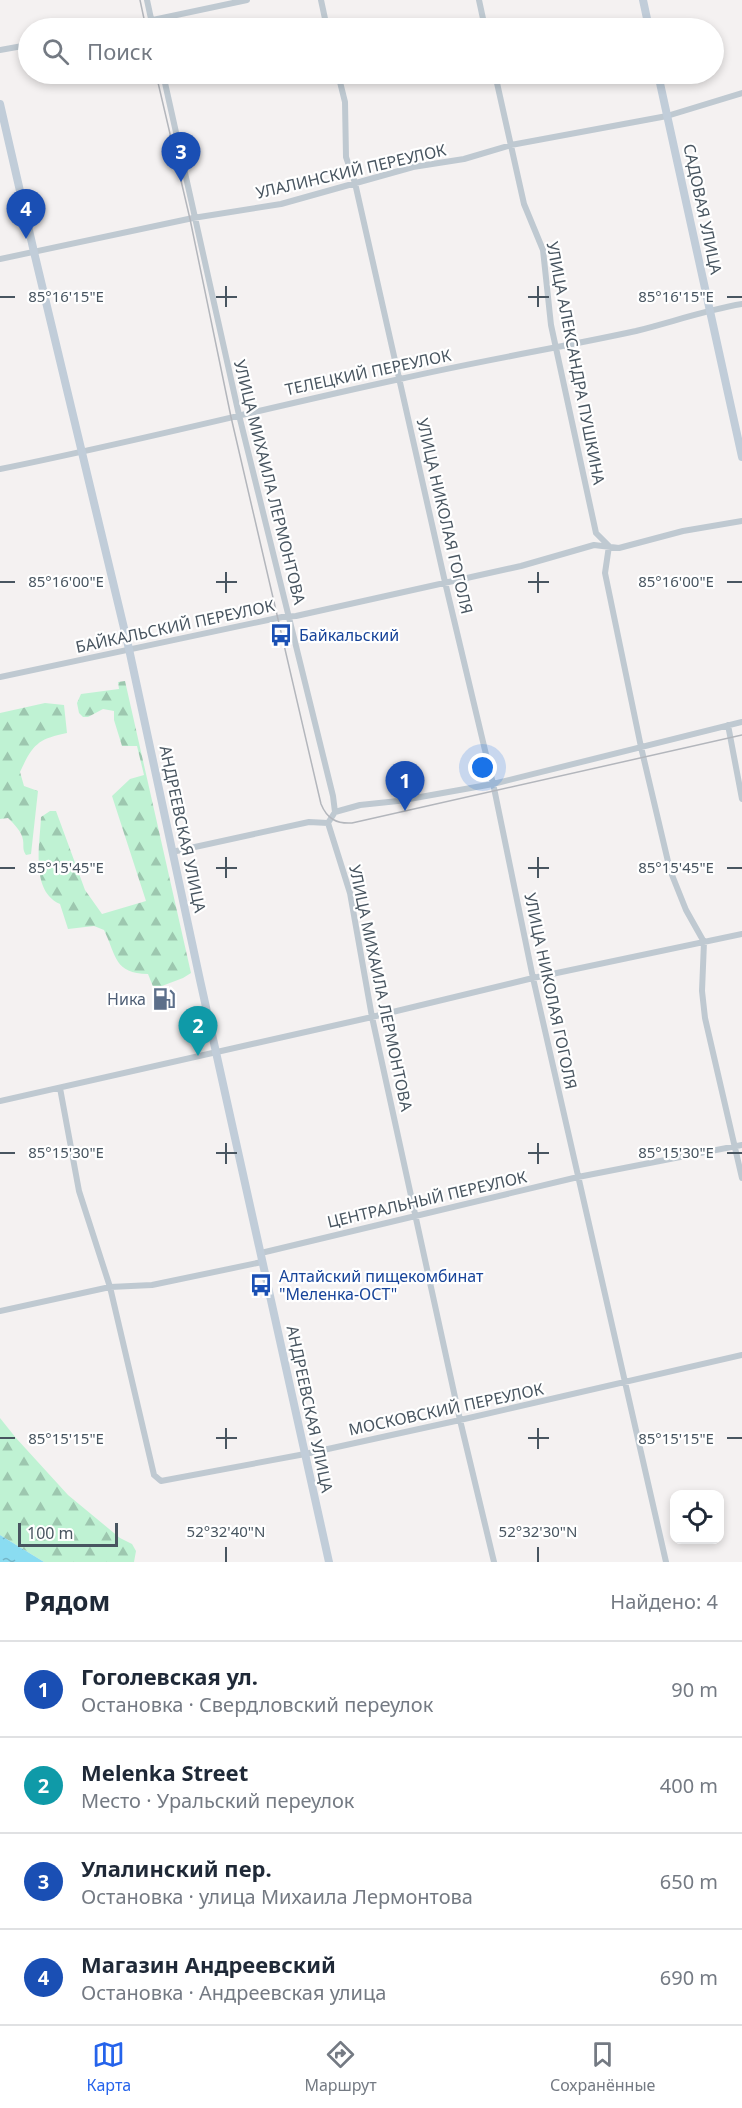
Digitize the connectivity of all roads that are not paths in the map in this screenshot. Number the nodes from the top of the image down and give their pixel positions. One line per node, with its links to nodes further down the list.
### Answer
1 (147, 0): 6 (street)
2 (247, 0): 7 (street)
3 (321, 0): 8 (street)
4 (479, 0): 9 (street)
5 (643, 0): 10 (street)
6 (151, 18)
7 (179, 18)
8 (325, 18)
9 (483, 18)
10 (647, 18)
11 (18, 47): 12 (street)
12 (0, 50)
13 (165, 84): 22 (street, УЛИЦА МИХАИЛА ЛЕРМОНТОВА)
14 (340, 84): 21 (street, УЛИЦА НИКОЛАЯ ГОГОЛЯ)
15 (497, 84): 20 (street, УЛИЦА АЛЕКСАНДРА ПУШКИНА)
16 (660, 84): 19 (street, САДОВАЯ УЛИЦА)
17 (742, 93): 19 (street, УЛАЛИНСКИЙ ПЕРЕУЛОК)
18 (0, 104): 23 (street, АНДРЕЕВСКАЯ УЛИЦА)
19 (667, 116): 20 (street, УЛАЛИНСКИЙ ПЕРЕУЛОК); 26 (street, САДОВАЯ УЛИЦА)
20 (511, 145): 21 (street, УЛАЛИНСКИЙ ПЕРЕУЛОК); 27 (street, УЛИЦА АЛЕКСАНДРА ПУШКИНА)
21 (355, 183): 22 (street, УЛАЛИНСКИЙ ПЕРЕУЛОК); 28 (street, УЛИЦА НИКОЛАЯ ГОГОЛЯ)
22 (195, 218): 23 (street, УЛАЛИНСКИЙ ПЕРЕУЛОК); 29 (street, УЛИЦА МИХАИЛА ЛЕРМОНТОВА)
23 (34, 252): 24 (street, УЛАЛИНСКИЙ ПЕРЕУЛОК); 30 (street, АНДРЕЕВСКАЯ УЛИЦА)
24 (0, 259)
25 (742, 303): 26 (street, ТЕЛЕЦКИЙ ПЕРЕУЛОК)
26 (709, 311): 27 (street, ТЕЛЕЦКИЙ ПЕРЕУЛОК); 31 (street, САДОВАЯ УЛИЦА)
27 (556, 346): 28 (street, ТЕЛЕЦКИЙ ПЕРЕУЛОК); 34 (street, УЛИЦА АЛЕКСАНДРА ПУШКИНА)
28 (400, 379): 29 (street, ТЕЛЕЦКИЙ ПЕРЕУЛОК); 35 (street, УЛИЦА НИКОЛАЯ ГОГОЛЯ)
29 (239, 415): 30 (street, ТЕЛЕЦКИЙ ПЕРЕУЛОК); 36 (street, УЛИЦА МИХАИЛА ЛЕРМОНТОВА)
30 (83, 452): 32 (street, ТЕЛЕЦКИЙ ПЕРЕУЛОК); 37 (street, АНДРЕЕВСКАЯ УЛИЦА)
31 (742, 457)
32 (0, 469)
33 (742, 521): 34 (street, БАЙКАЛЬСКИЙ ПЕРЕУЛОК)
34 (609, 546): 35 (street, БАЙКАЛЬСКИЙ ПЕРЕУЛОК); 41 (street)
35 (445, 582): 36 (street, БАЙКАЛЬСКИЙ ПЕРЕУЛОК); 42 (street, УЛИЦА НИКОЛАЯ ГОГОЛЯ)
36 (289, 616): 37 (street, БАЙКАЛЬСКИЙ ПЕРЕУЛОК); 44 (street, УЛИЦА МИХАИЛА ЛЕРМОНТОВА)
37 (129, 649): 38 (street, БАЙКАЛЬСКИЙ ПЕРЕУЛОК); 46 (street, АНДРЕЕВСКАЯ УЛИЦА)
38 (0, 677)
39 (742, 722): 40 (street)
40 (728, 725): 41 (street); 43 (street)
41 (641, 747): 42 (street); 48 (street)
42 (493, 783): 44 (street); 49 (street, УЛИЦА НИКОЛАЯ ГОГОЛЯ)
43 (742, 799)
44 (335, 812): 45 (street)
45 (328, 823): 46 (street); 50 (street, УЛИЦА МИХАИЛА ЛЕРМОНТОВА)
46 (172, 852): 51 (street, АНДРЕЕВСКАЯ УЛИЦА)
47 (742, 934): 48 (street)
48 (704, 942): 49 (street); 55 (street)
49 (533, 978): 50 (street); 56 (street, УЛИЦА НИКОЛАЯ ГОГОЛЯ)
50 (372, 1017): 51 (street); 58 (street, УЛИЦА МИХАИЛА ЛЕРМОНТОВА)
51 (216, 1052): 52 (street); 59 (street, АНДРЕЕВСКАЯ УЛИЦА)
52 (60, 1088): 53 (street); 60 (street)
53 (0, 1101)
54 (742, 1144): 55 (street, ЦЕНТРАЛЬНЫЙ ПЕРЕУЛОК)
55 (734, 1146): 56 (street, ЦЕНТРАЛЬНЫЙ ПЕРЕУЛОК); 57 (street)
56 (578, 1177): 58 (street, ЦЕНТРАЛЬНЫЙ ПЕРЕУЛОК); 63 (street, УЛИЦА НИКОЛАЯ ГОГОЛЯ)
57 (742, 1178)
58 (416, 1215): 59 (street, ЦЕНТРАЛЬНЫЙ ПЕРЕУЛОК); 64 (street, УЛИЦА МИХАИЛА ЛЕРМОНТОВА)
59 (262, 1257): 60 (street, ЦЕНТРАЛЬНЫЙ ПЕРЕУЛОК); 65 (street, АНДРЕЕВСКАЯ УЛИЦА)
60 (110, 1287): 61 (street, ЦЕНТРАЛЬНЫЙ ПЕРЕУЛОК); 65 (street, МОСКОВСКИЙ ПЕРЕУЛОК)
61 (0, 1311)
62 (742, 1355): 63 (street, МОСКОВСКИЙ ПЕРЕУЛОК)
63 (626, 1383): 64 (street, МОСКОВСКИЙ ПЕРЕУЛОК); 68 (street, УЛИЦА НИКОЛАЯ ГОГОЛЯ)
64 (460, 1420): 65 (street, МОСКОВСКИЙ ПЕРЕУЛОК); 67 (street, УЛИЦА МИХАИЛА ЛЕРМОНТОВА)
65 (305, 1454): 66 (street, АНДРЕЕВСКАЯ УЛИЦА)
66 (329, 1562)
67 (494, 1562)
68 (666, 1562)

